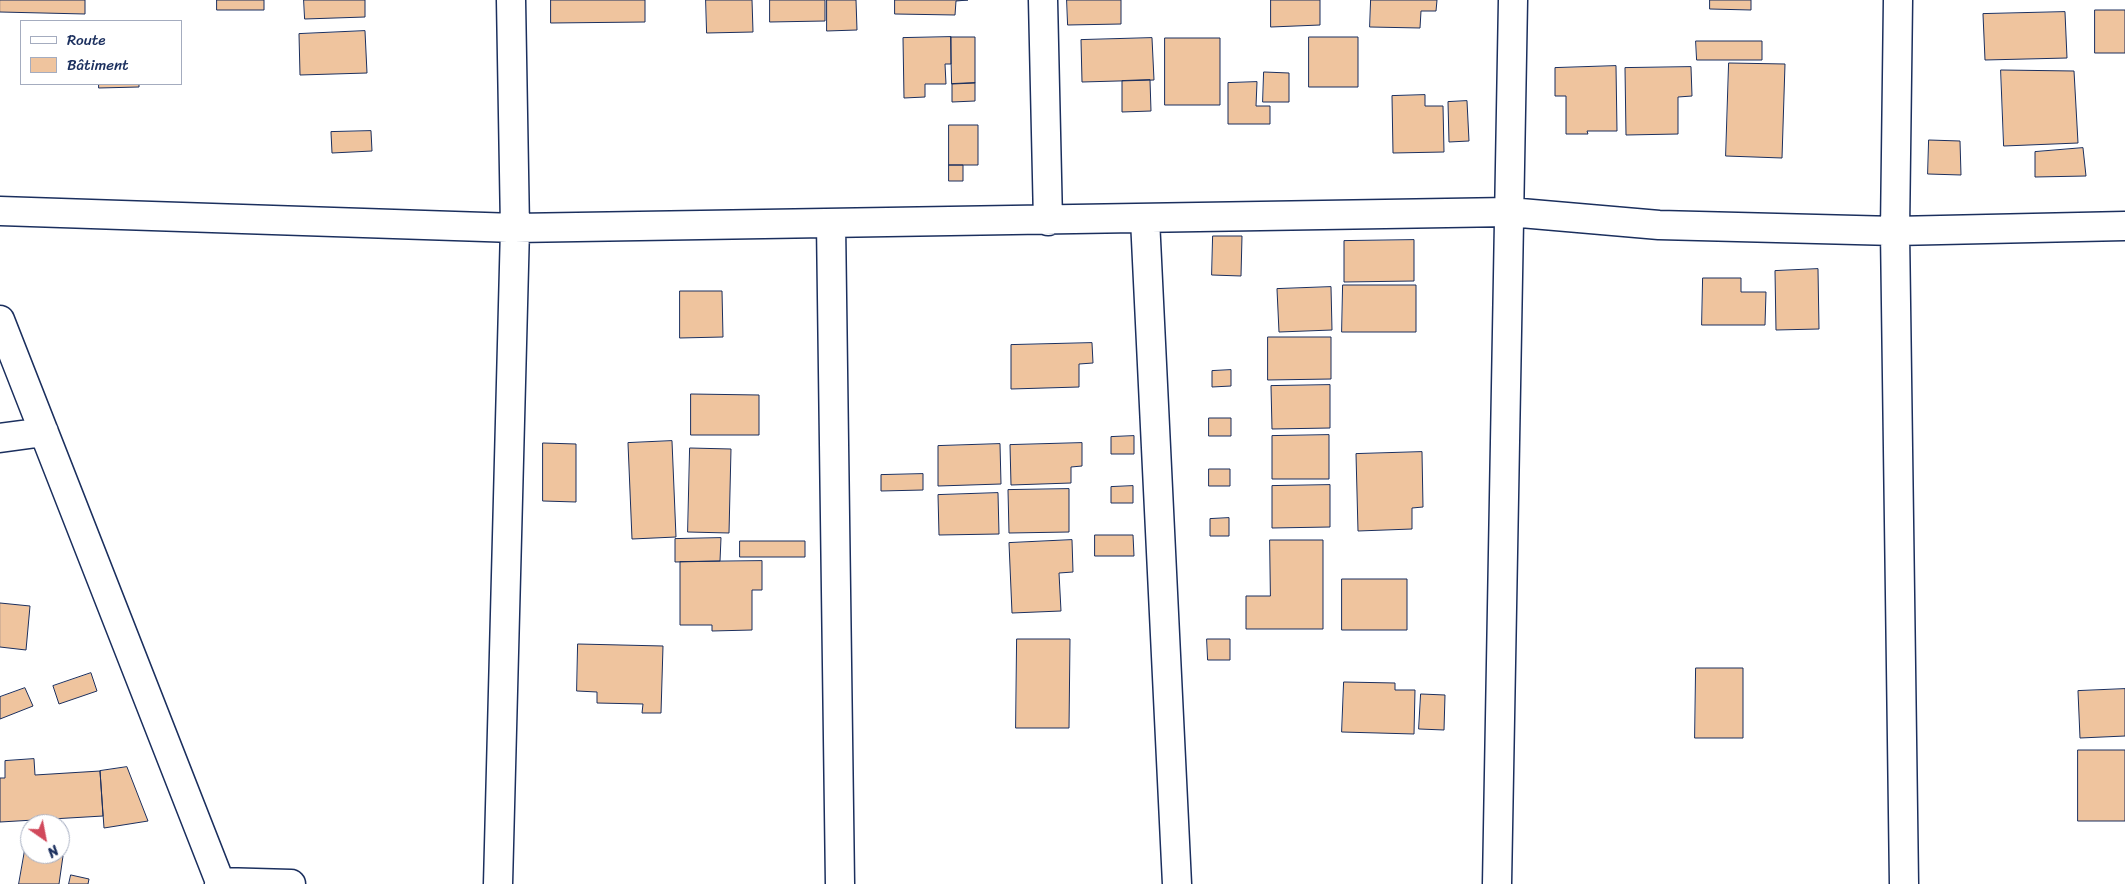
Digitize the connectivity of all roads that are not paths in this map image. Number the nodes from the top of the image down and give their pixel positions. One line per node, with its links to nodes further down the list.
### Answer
1 (511, 0): 11 (street)
2 (1043, 0): 8 (street)
3 (1513, 0): 6 (street)
4 (1898, 0): 12 (street)
5 (0, 211): 11 (street)
6 (1509, 212): 7 (street); 12 (street); 21 (street)
7 (1145, 219): 8 (street); 20 (street)
8 (1048, 221): 9 (street)
9 (831, 224): 11 (street); 19 (street)
10 (2125, 226): 12 (street)
11 (515, 228): 18 (street)
12 (1895, 231): 22 (street)
13 (0, 320): 14 (street)
14 (44, 432): 15 (street); 16 (street)
15 (0, 438)
16 (219, 883): 17 (street)
17 (291, 884)
18 (498, 884)
19 (840, 884)
20 (1177, 884)
21 (1497, 884)
22 (1904, 884)

